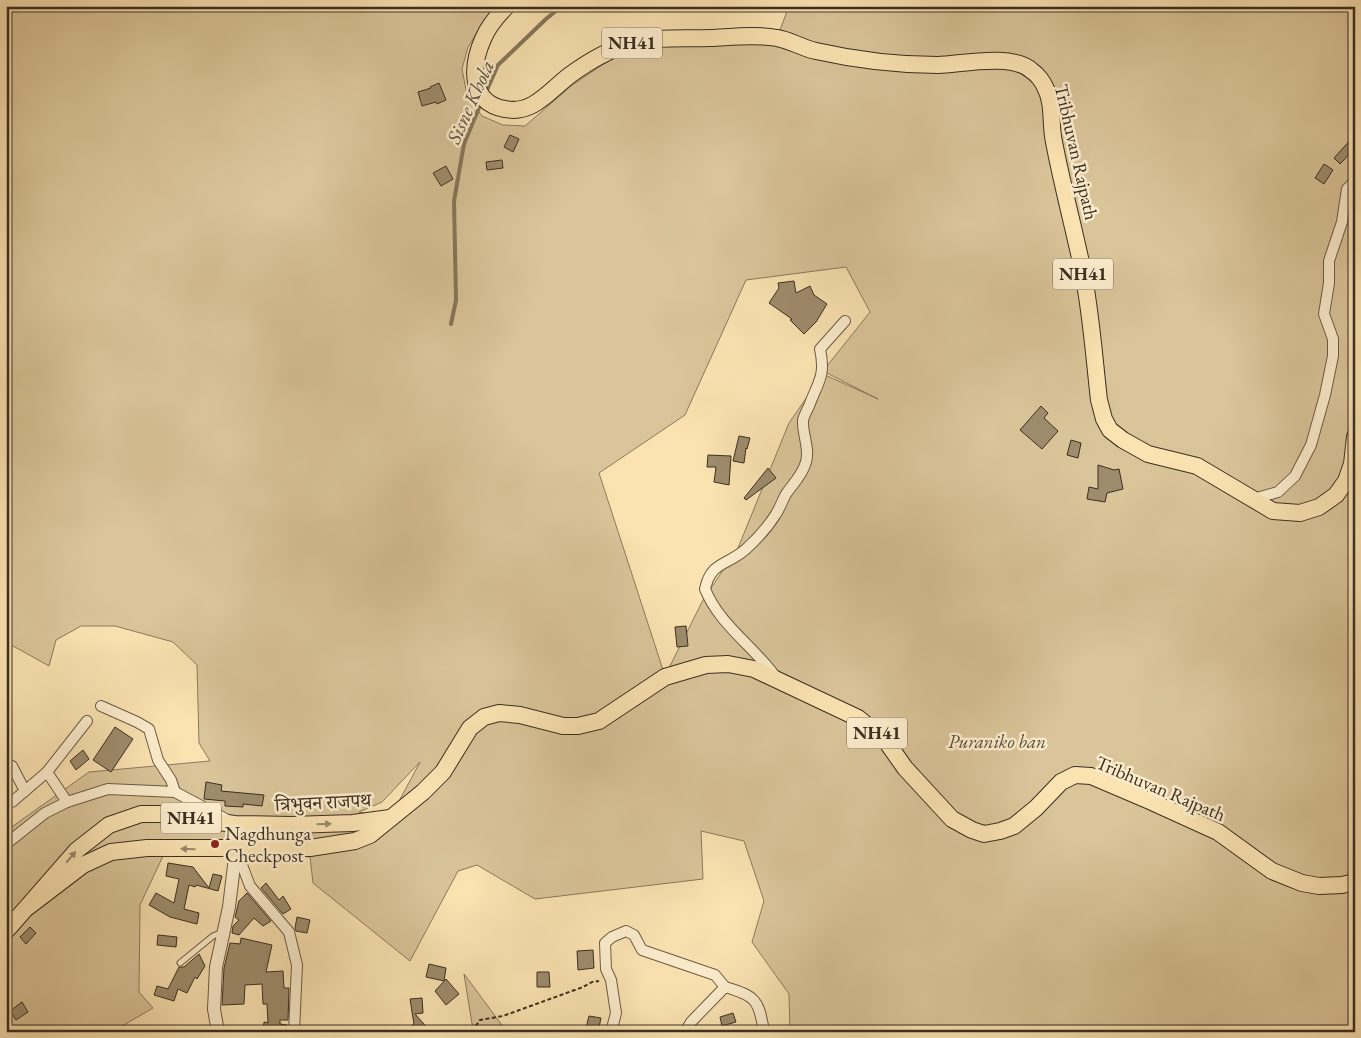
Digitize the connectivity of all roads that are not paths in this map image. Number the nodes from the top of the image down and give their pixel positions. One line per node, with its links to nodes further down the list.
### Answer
1 (506, 6): 5 (highway, Tribhuvan Rajpath / NH41)
2 (1355, 181): 5 (street)
3 (845, 321): 6 (street)
4 (1355, 437): 5 (highway, Tribhuvan Rajpath / NH41)
5 (1254, 499)
6 (777, 679): 15 (highway, Tribhuvan Rajpath / NH41); 19 (highway, Tribhuvan Rajpath / NH41)
7 (101, 706): 12 (street)
8 (88, 721): 10 (street)
9 (12, 766): 11 (street)
10 (47, 772): 11 (street); 14 (street)
11 (25, 790): 13 (street)
12 (175, 792): 14 (street); 16 (street)
13 (12, 802)
14 (67, 802): 17 (street)
15 (390, 818): 16 (highway, त्रिभुवन राजपथ / NH41, one-way to 15); 18 (highway, त्रिभुवन राजपथ / NH41)
16 (235, 824): 18 (street); 20 (highway, त्रिभुवन राजपथ / NH41, one-way to 16)
17 (6, 844)
18 (236, 849): 20 (highway, त्रिभुवन राजपथ / NH41, one-way to 20); 22 (street); 26 (street)
19 (1355, 882)
20 (28, 907): 21 (highway, त्रिभुवन राजपथ / NH41)
21 (6, 931)
22 (223, 932): 23 (lane); 25 (street)
23 (180, 963)
24 (725, 987): 27 (street); 28 (street); 29 (street)
25 (218, 1032)
26 (294, 1032)
27 (611, 1032)
28 (686, 1032)
29 (764, 1032)

